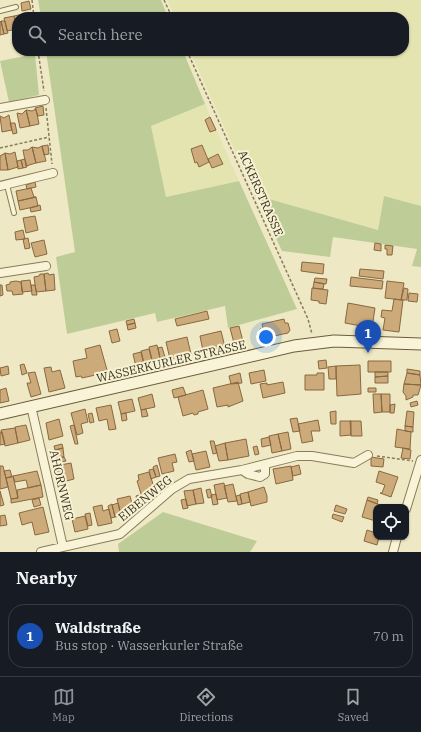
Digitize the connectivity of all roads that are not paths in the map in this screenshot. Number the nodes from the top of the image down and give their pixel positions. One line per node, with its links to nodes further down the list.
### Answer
1 (16, 7): 2 (lane)
2 (0, 11)
3 (45, 100): 4 (street)
4 (0, 108)
5 (53, 173): 6 (street)
6 (4, 185): 7 (lane)
7 (14, 213)
8 (46, 266): 9 (street)
9 (0, 273)
10 (421, 344): 11 (main road, WASSERKURLER STRASSE)
11 (31, 406): 12 (main road, WASSERKURLER STRASSE); 19 (street, AHORNWEG)
12 (0, 414)
13 (368, 455): 15 (street, EIBENWEG)
14 (421, 461): 17 (street)
15 (265, 464): 16 (street, EIBENWEG); 16 (street, EIBENWEG)
16 (242, 470): 19 (street, EIBENWEG)
17 (408, 504)
18 (396, 540): 21 (street)
19 (63, 547): 20 (street)
20 (41, 552)
21 (393, 552)

